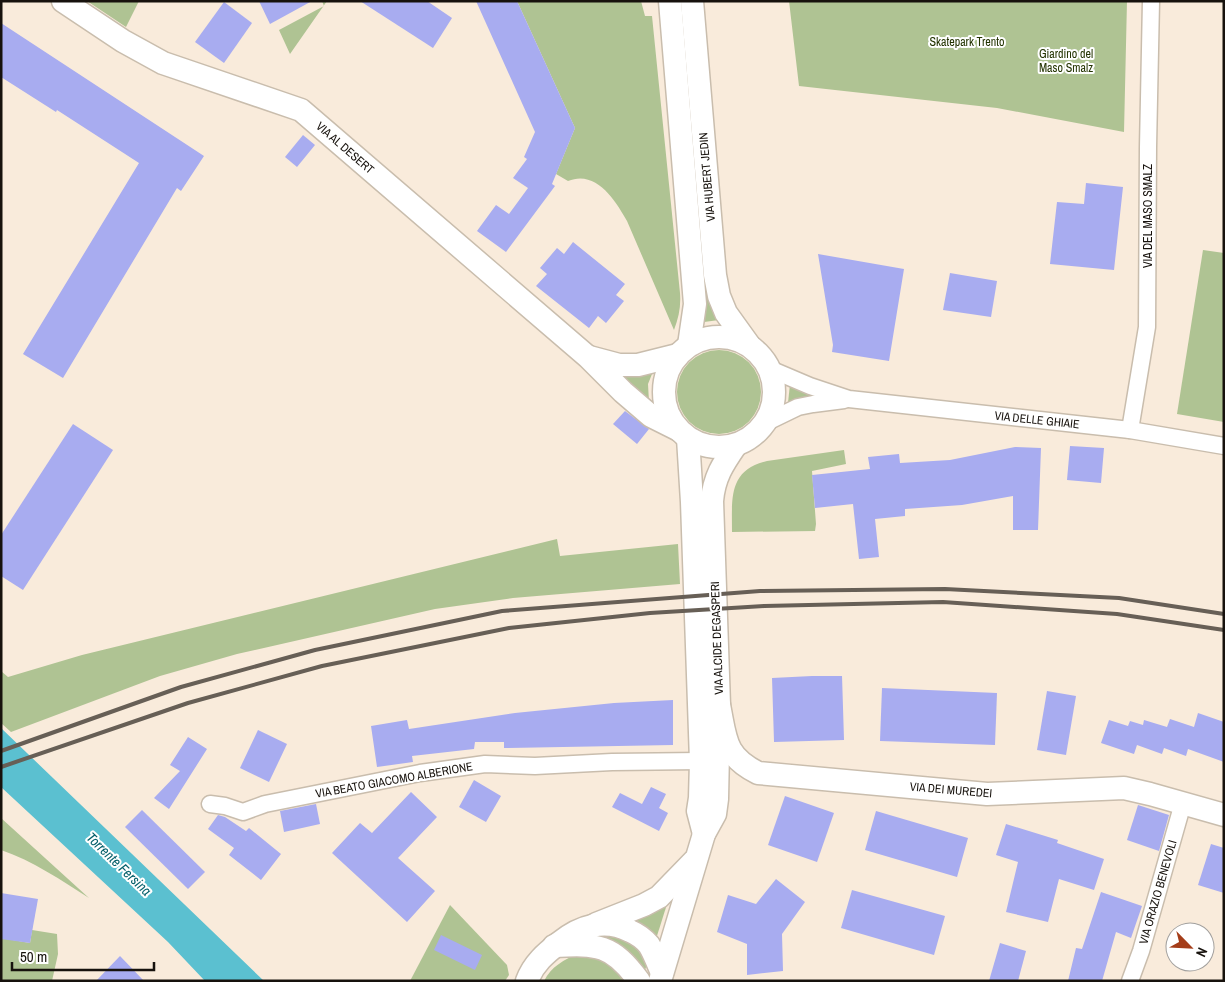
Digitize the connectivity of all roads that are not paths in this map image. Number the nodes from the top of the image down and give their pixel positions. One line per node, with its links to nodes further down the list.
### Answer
1 (63, 1): 7 (street, VIA AL DESERT)
2 (670, 1): 6 (street, VIA HUBERT JEDIN)
3 (692, 1): 5 (street, VIA HUBERT JEDIN)
4 (1151, 1): 11 (street, VIA DEL MASO SMALZ)
5 (749, 345): 6 (street); 8 (street)
6 (684, 350): 7 (street, VIA AL DESERT); 12 (street)
7 (588, 357): 12 (street, VIA AL DESERT)
8 (770, 369): 9 (street, VIA DELLE GHIAIE); 10 (street)
9 (849, 399): 10 (street, VIA DELLE GHIAIE); 11 (street, VIA DELLE GHIAIE)
10 (766, 423): 13 (street)
11 (1130, 430): 14 (street, VIA DELLE GHIAIE)
12 (684, 434): 13 (street); 16 (street, VIA ALCIDE DEGASPERI)
13 (736, 445): 15 (street, VIA ALCIDE DEGASPERI)
14 (1224, 446)
15 (719, 705): 17 (street, VIA DEI MUREDEI); 20 (street, VIA ALCIDE DEGASPERI)
16 (701, 761): 18 (street, VIA BEATO GIACOMO ALBERIONE); 20 (street, VIA ALCIDE DEGASPERI)
17 (1183, 803): 19 (street, VIA DEI MUREDEI); 27 (street, VIA ORAZIO BENEVOLI)
18 (210, 804)
19 (1224, 815)
20 (704, 834): 21 (street, VIA ALCIDE DEGASPERI)
21 (696, 859): 22 (street); 24 (street, VIA ALCIDE DEGASPERI)
22 (595, 924): 23 (street); 24 (street)
23 (554, 946): 25 (street); 26 (street)
24 (661, 977)
25 (527, 981)
26 (640, 981)
27 (1130, 981)

